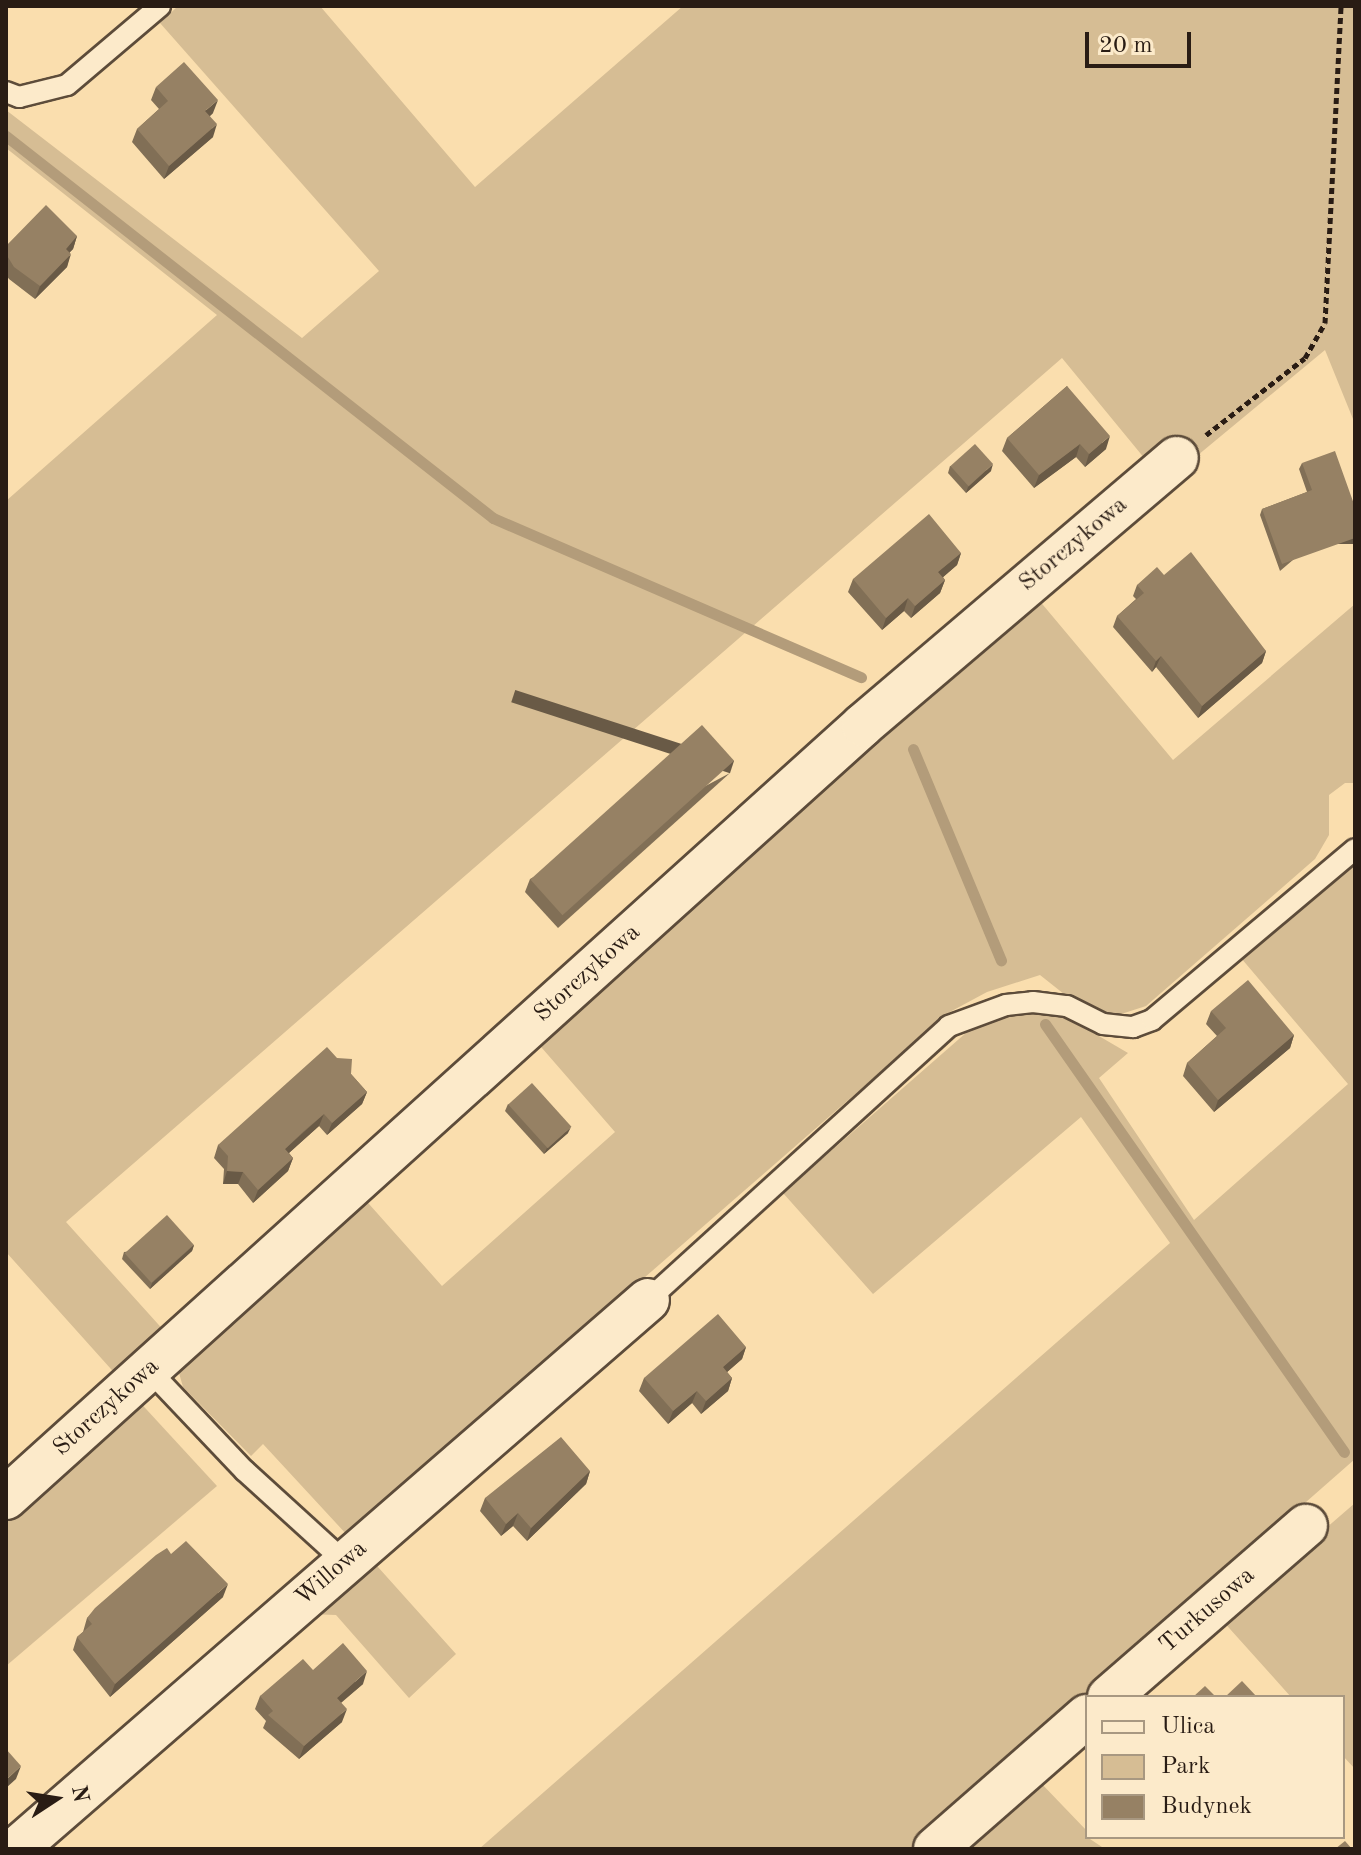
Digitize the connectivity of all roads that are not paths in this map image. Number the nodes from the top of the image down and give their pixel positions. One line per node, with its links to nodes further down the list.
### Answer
1 (160, 6): 2 (lane)
2 (6, 92)
3 (1177, 458): 6 (street, Storczykowa)
4 (1355, 849): 5 (lane)
5 (648, 1300): 9 (street, Willowa)
6 (149, 1370): 7 (street, Storczykowa); 9 (lane)
7 (6, 1498)
8 (1306, 1526): 10 (street, Turkusowa)
9 (345, 1562): 12 (street, Willowa)
10 (1111, 1695)
11 (1085, 1718): 13 (street)
12 (16, 1849)
13 (935, 1849)

